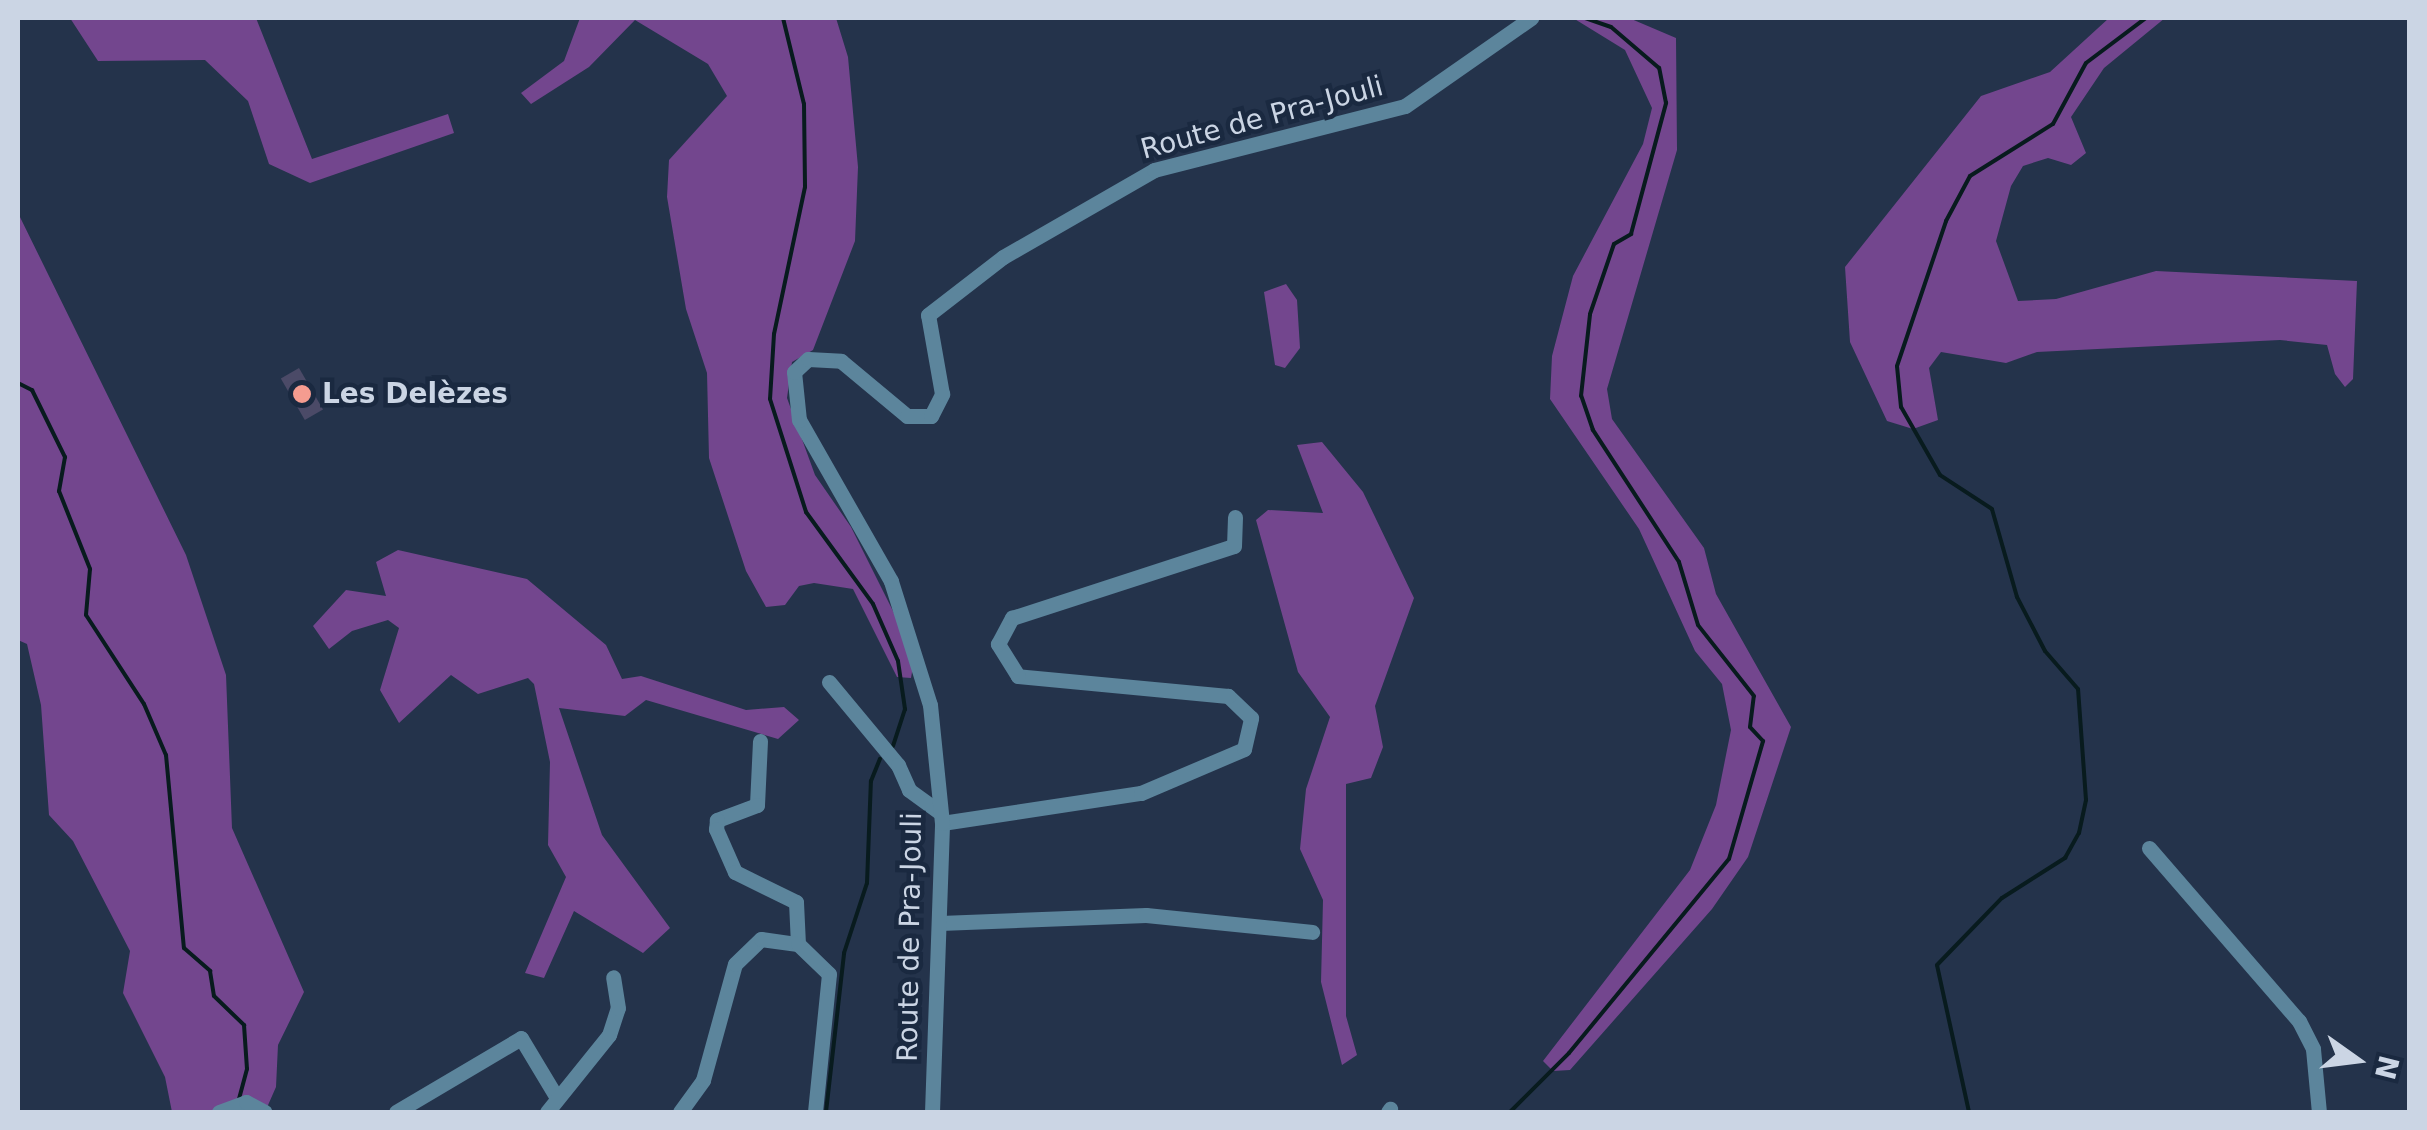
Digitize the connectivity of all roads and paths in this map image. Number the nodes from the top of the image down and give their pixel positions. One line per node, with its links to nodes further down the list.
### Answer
1 (1531, 18): 5 (street, Route de Pra-Jouli)
2 (1236, 517): 5 (street)
3 (829, 682): 5 (street)
4 (760, 740): 9 (street)
5 (940, 817): 7 (street, Route de Pra-Jouli)
6 (2149, 848): 19 (street)
7 (940, 923): 8 (street); 18 (street, Route de Pra-Jouli)
8 (1312, 932)
9 (798, 944): 16 (street); 17 (street)
10 (613, 977): 11 (street)
11 (557, 1098): 14 (street); 15 (street)
12 (224, 1110): 13 (street)
13 (265, 1112)
14 (396, 1112)
15 (547, 1112)
16 (680, 1112)
17 (816, 1112)
18 (932, 1112)
19 (2319, 1112)

